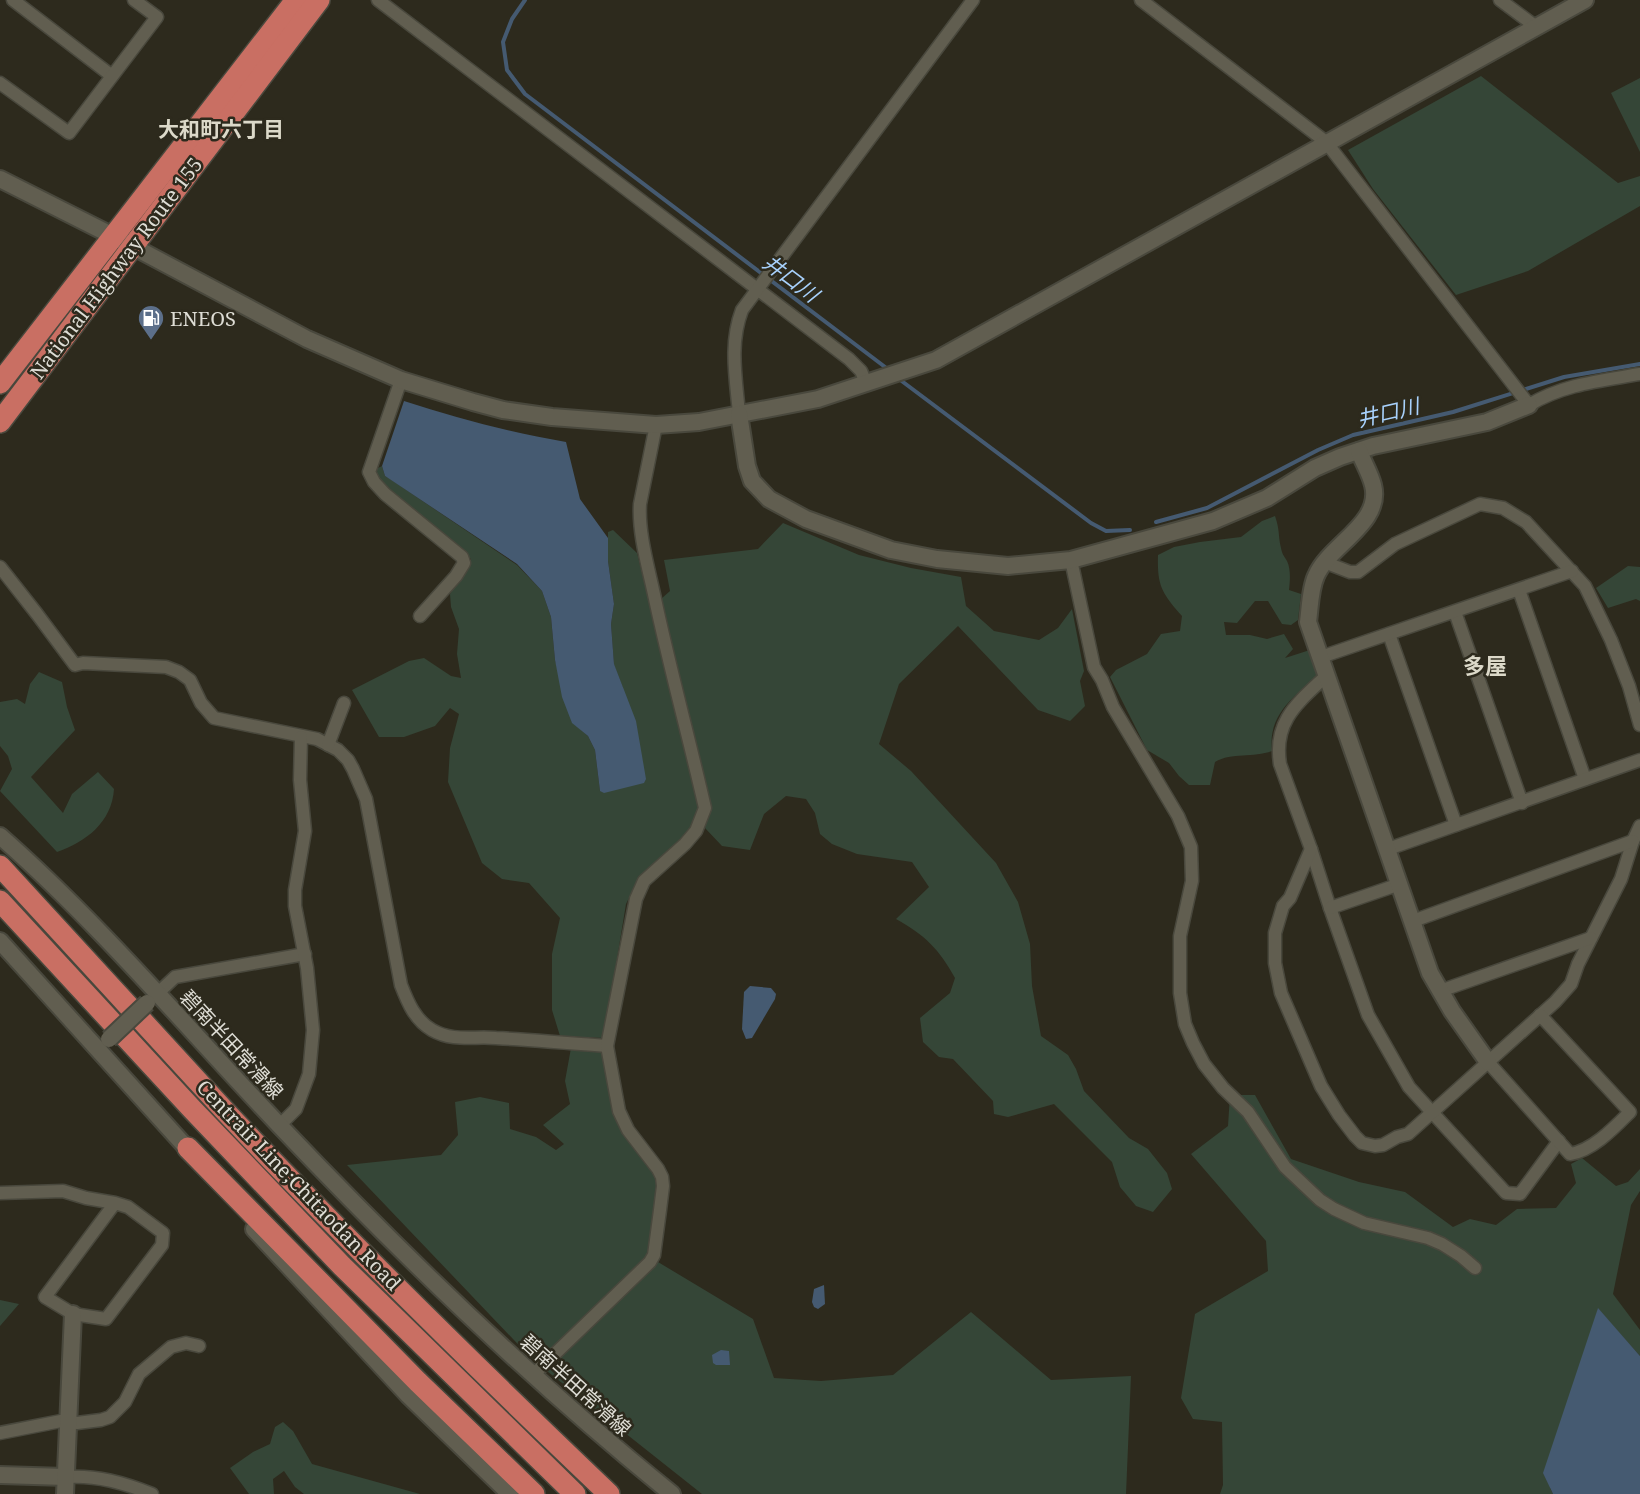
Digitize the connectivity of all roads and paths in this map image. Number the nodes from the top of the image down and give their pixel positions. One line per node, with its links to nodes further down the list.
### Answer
1 (13, 0): 11 (street)
2 (134, 0): 11 (street)
3 (297, 0): 15 (highway, National Highway Route 155)
4 (320, 0): 16 (highway, National Highway Route 155)
5 (378, 0): 17 (street)
6 (973, 0): 17 (street)
7 (1141, 0): 13 (street)
8 (1500, 0): 10 (street)
9 (1585, 0): 10 (street)
10 (1535, 26): 13 (street)
11 (112, 76): 12 (street)
12 (0, 83)
13 (1326, 142): 21 (street); 22 (street)
14 (0, 179): 15 (street)
15 (114, 236): 16 (street); 20 (highway, National Highway Route 155)
16 (132, 246): 19 (street); 24 (highway, National Highway Route 155)
17 (757, 289): 21 (street); 23 (street)
18 (1640, 374): 22 (street)
19 (401, 381): 25 (street); 33 (street)
20 (0, 383)
21 (866, 383): 23 (street)
22 (1529, 405): 26 (street)
23 (739, 414): 25 (street); 27 (street)
24 (0, 422)
25 (656, 425): 62 (street)
26 (1359, 450): 27 (street); 28 (street)
27 (1071, 560): 70 (street)
28 (1324, 562): 30 (street); 35 (street)
29 (0, 567): 39 (street)
30 (1572, 571): 31 (street); 38 (street)
31 (1519, 590): 32 (street); 42 (street)
32 (1455, 612): 34 (street); 43 (street)
33 (420, 616)
34 (1389, 634): 35 (street); 44 (street)
35 (1321, 657): 36 (street)
36 (1327, 675): 48 (street); 49 (street)
37 (344, 703): 40 (street)
38 (1640, 725)
39 (301, 736): 40 (street); 57 (street)
40 (328, 745): 62 (street)
41 (1640, 760): 42 (street)
42 (1585, 780): 43 (street)
43 (1522, 803): 44 (street)
44 (1456, 825): 49 (street)
45 (1640, 826): 47 (street)
46 (0, 836): 59 (street)
47 (1633, 841): 54 (street); 55 (street)
48 (1311, 849): 53 (street); 64 (street)
49 (1388, 849): 51 (street)
50 (0, 866): 83 (highway, Centrair Line;Chitaodan Road)
51 (1400, 884): 53 (street); 54 (street)
52 (0, 901): 82 (highway, Centrair Line;Chitaodan Road)
53 (1330, 908): 64 (street)
54 (1413, 921): 58 (street)
55 (1591, 938): 58 (street); 60 (street)
56 (0, 941): 61 (street)
57 (305, 954): 59 (street); 65 (street)
58 (1440, 991): 63 (street)
59 (152, 998): 61 (street, 碧南半田常滑線, bridge); 65 (street, 碧南半田常滑線)
60 (1540, 1015): 63 (street); 66 (street)
61 (104, 1044): 67 (street)
62 (608, 1046): 73 (street)
63 (1488, 1062): 64 (street); 66 (street)
64 (1431, 1113): 66 (street)
65 (279, 1126): 73 (street, 碧南半田常滑線)
66 (1560, 1141)
67 (188, 1148): 80 (street); 81 (highway)
68 (0, 1193): 69 (street)
69 (115, 1203): 71 (street); 71 (street)
70 (1475, 1268)
71 (73, 1314): 74 (street)
72 (199, 1346): 74 (street)
73 (532, 1376): 84 (street, 碧南半田常滑線)
74 (68, 1422): 75 (street); 77 (street)
75 (0, 1433)
76 (0, 1475): 77 (street)
77 (66, 1477): 78 (street); 79 (street)
78 (65, 1494)
79 (152, 1494)
80 (510, 1494)
81 (534, 1494)
82 (575, 1494)
83 (609, 1494)
84 (672, 1494)

